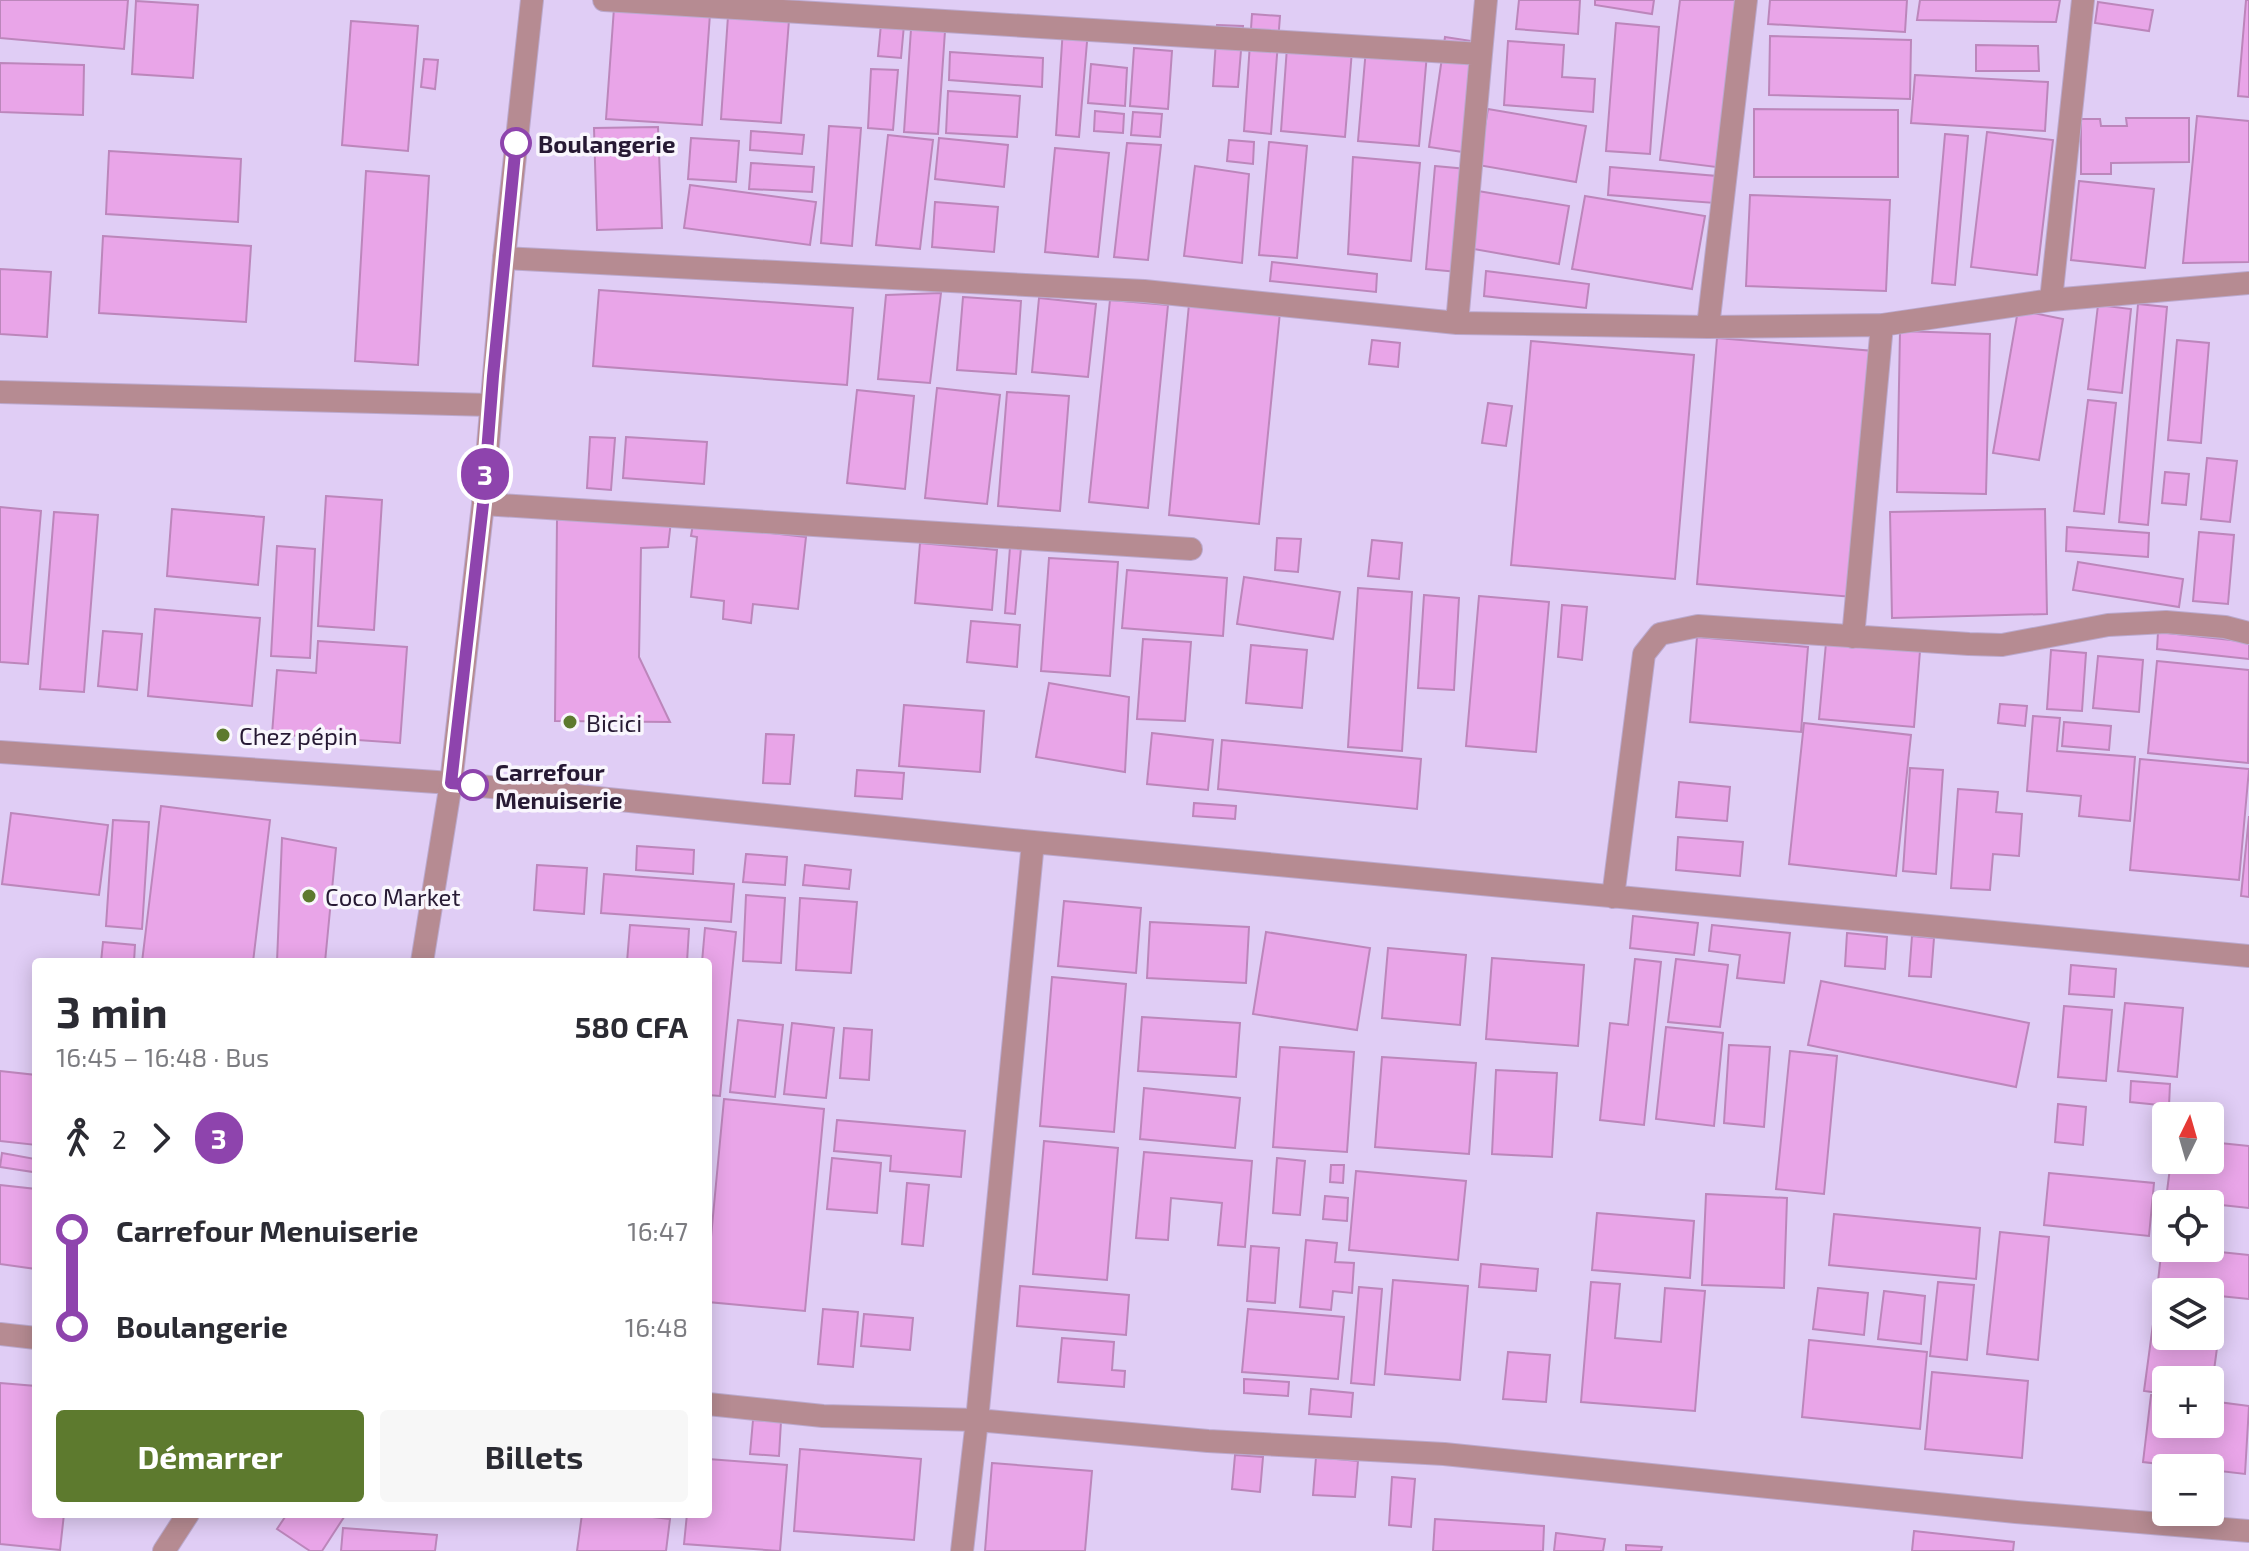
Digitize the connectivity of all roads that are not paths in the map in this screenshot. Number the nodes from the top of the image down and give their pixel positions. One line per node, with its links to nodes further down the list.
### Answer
1 (532, 0): 7 (street)
2 (604, 0): 6 (street)
3 (1486, 0): 6 (street)
4 (1746, 0): 12 (street)
5 (2083, 0): 9 (street)
6 (1481, 54): 10 (street)
7 (504, 258): 10 (street); 14 (street)
8 (2249, 283): 9 (street)
9 (2051, 300): 11 (street)
10 (1457, 323): 12 (street)
11 (1882, 325): 12 (street); 18 (street)
12 (1708, 327)
13 (0, 392): 14 (street)
14 (490, 405): 15 (street)
15 (483, 504): 16 (street); 20 (street)
16 (1191, 549)
17 (2249, 633): 18 (street)
18 (1853, 637): 22 (street)
19 (0, 752): 20 (street)
20 (451, 783): 21 (street); 24 (street)
21 (1033, 842): 22 (street); 28 (street)
22 (1613, 897): 23 (street)
23 (2249, 956)
24 (423, 958)
25 (0, 1334): 26 (street)
26 (32, 1338)
27 (712, 1404): 28 (street)
28 (977, 1420): 30 (street); 32 (street)
29 (185, 1518): 31 (street)
30 (2249, 1531)
31 (164, 1551)
32 (962, 1551)

